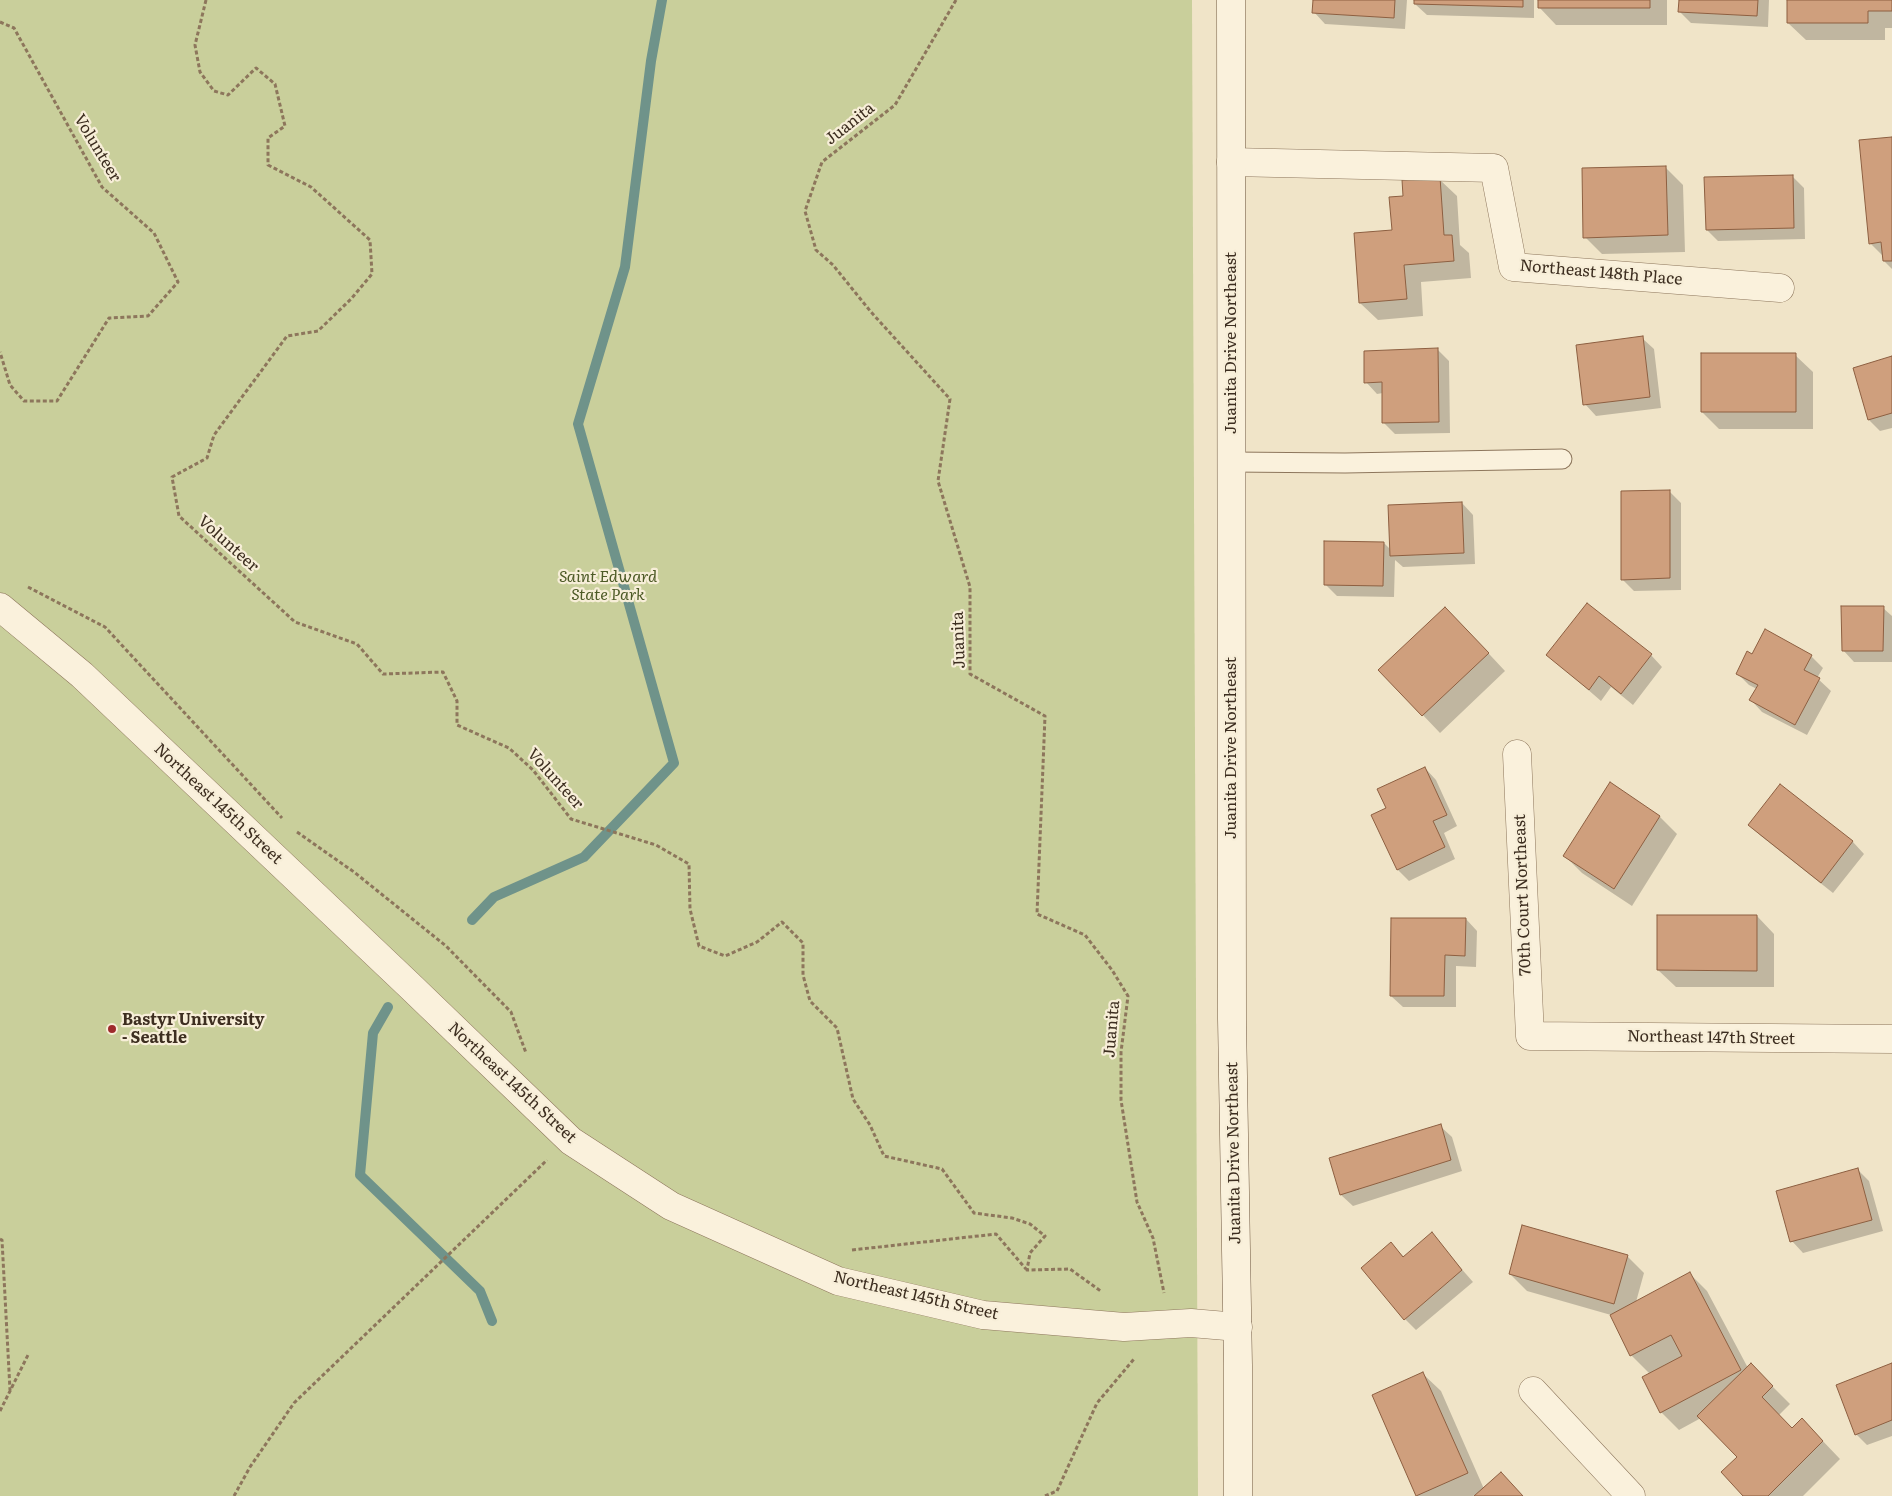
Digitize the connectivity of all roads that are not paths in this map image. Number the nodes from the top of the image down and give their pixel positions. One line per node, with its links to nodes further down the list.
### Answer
1 (1231, 0): 2 (street, Juanita Drive Northeast)
2 (1232, 162): 3 (street, Northeast 148th Place); 5 (street, Juanita Drive Northeast)
3 (1780, 288)
4 (1562, 459): 5 (lane)
5 (1231, 462): 10 (street, Juanita Drive Northeast)
6 (0, 607): 10 (street, Northeast 145th Street)
7 (1517, 754): 8 (street, 70th Court Northeast)
8 (1530, 1036): 9 (street, Northeast 147th Street)
9 (1892, 1039)
10 (1238, 1327): 12 (street, Juanita Drive Northeast)
11 (1533, 1391): 13 (street)
12 (1238, 1496)
13 (1631, 1496)

